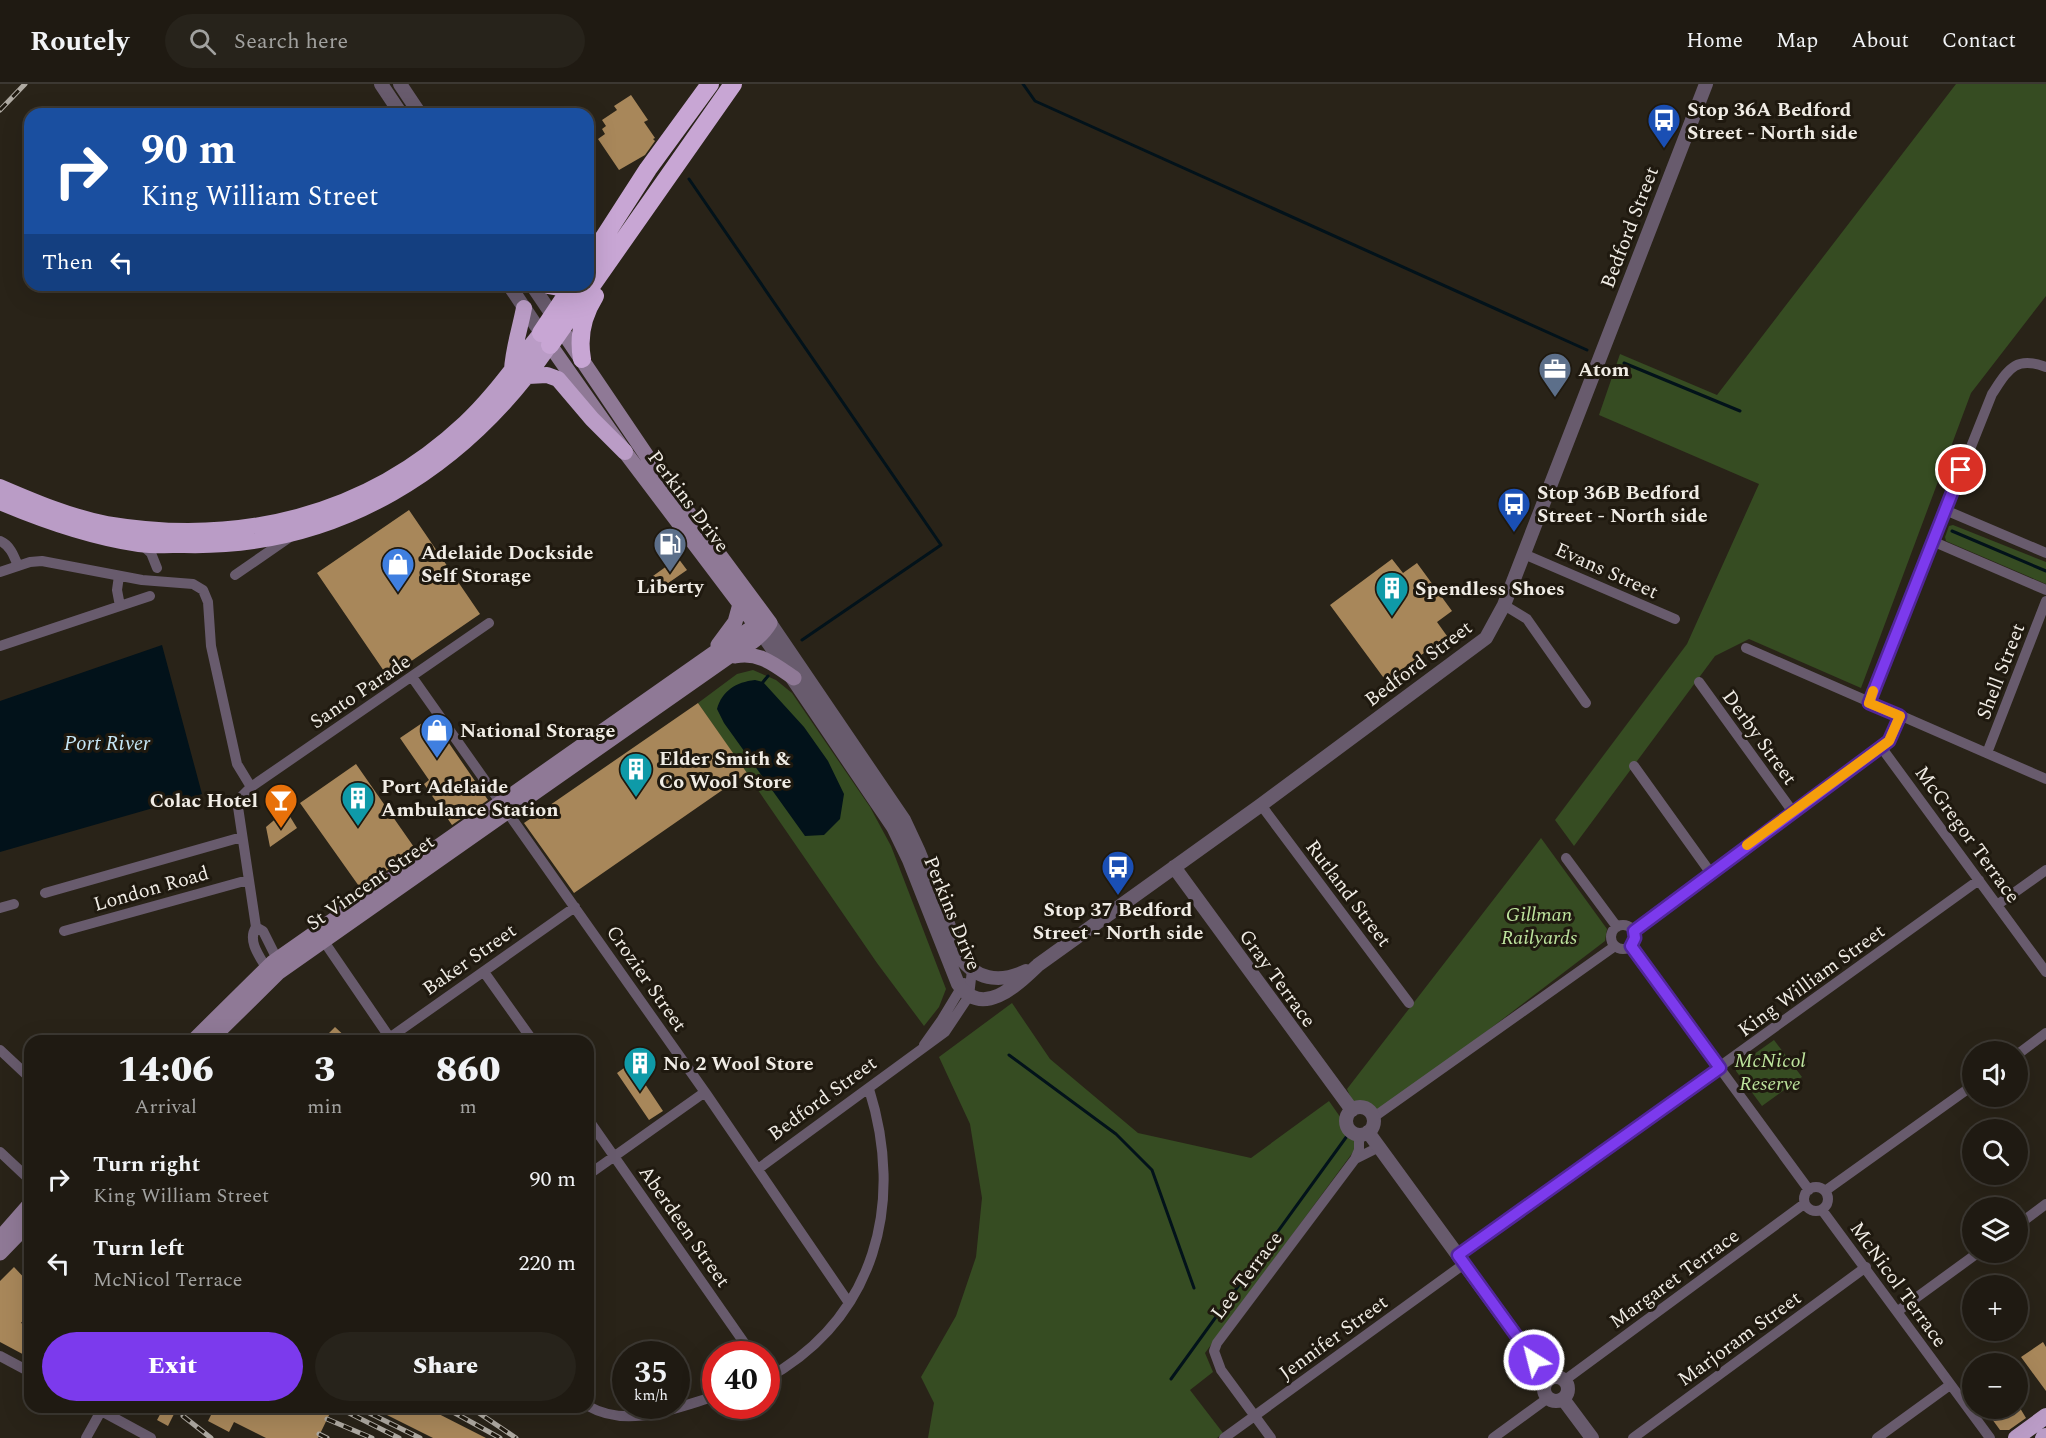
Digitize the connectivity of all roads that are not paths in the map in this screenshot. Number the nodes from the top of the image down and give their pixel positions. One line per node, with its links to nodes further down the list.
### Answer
1 (381, 84): 6 (street)
2 (400, 84): 7 (street)
3 (710, 84): 9 (highway)
4 (733, 84): 8 (highway)
5 (1706, 84): 31 (street, Bedford Street)
6 (397, 108)
7 (416, 108)
8 (631, 229): 10 (highway); 18 (highway)
9 (594, 253)
10 (594, 276)
11 (513, 291): 15 (street, Perkins Drive)
12 (536, 291): 16 (street, Perkins Drive)
13 (570, 291): 16 (highway)
14 (582, 291): 16 (highway)
15 (524, 308): 17 (street, Perkins Drive); 20 (highway)
16 (557, 323): 17 (highway); 18 (main road, Perkins Drive)
17 (546, 339): 20 (highway); 21 (highway); 22 (main road, Perkins Drive)
18 (582, 359): 45 (main road, Perkins Drive)
19 (2046, 367): 25 (street)
20 (512, 370): 23 (highway)
21 (528, 376): 22 (highway); 26 (highway)
22 (625, 452): 40 (main road, Perkins Drive)
23 (0, 487)
24 (0, 502): 29 (highway)
25 (1945, 510): 28 (street); 30 (street)
26 (296, 533): 29 (highway); 35 (street)
27 (0, 541): 32 (street)
28 (1932, 541): 37 (street); 53 (street)
29 (140, 544): 33 (street)
30 (2046, 553)
31 (1524, 554): 41 (street, Bedford Street); 43 (street, Evans Street)
32 (18, 566): 34 (street); 36 (street)
33 (157, 568)
34 (0, 572)
35 (235, 575)
36 (119, 576): 42 (street); 59 (street)
37 (2046, 590)
38 (150, 596): 42 (street)
39 (2046, 602): 56 (street, Shell Street)
40 (740, 604): 45 (main road, Perkins Drive); 48 (main road)
41 (1504, 605): 52 (street); 60 (street, Bedford Street)
42 (120, 606): 46 (street)
43 (1675, 620)
44 (489, 623): 49 (street, Santo Parade)
45 (763, 628): 48 (main road, St Vincent Street); 50 (street, Perkins Drive); 83 (street, Perkins Drive)
46 (0, 646)
47 (1746, 648): 53 (street)
48 (722, 654): 50 (main road); 61 (main road, St Vincent Street)
49 (412, 677): 59 (street, Santo Parade); 61 (street, Crozier Street)
50 (794, 678): 86 (street, Perkins Drive)
51 (1699, 682): 62 (street, Derby Street)
52 (1586, 703)
53 (1869, 703): 54 (street)
54 (1900, 716): 55 (street); 56 (street)
55 (1881, 747): 62 (street); 69 (street, McGregor Terrace)
56 (1987, 753): 58 (street)
57 (1634, 766): 67 (street)
58 (2046, 779)
59 (251, 788): 63 (street)
60 (1261, 805): 65 (street, Bedford Street); 87 (street, Rutland Street)
61 (504, 806): 73 (street, Crozier Street); 78 (main road, St Vincent Street); 82 (main road, St Vincent Street)
62 (1793, 812): 67 (street)
63 (242, 837): 68 (street); 70 (street)
64 (1566, 858): 75 (street)
65 (1174, 867): 81 (street, Bedford Street); 101 (street, Gray Terrace)
66 (2046, 870): 72 (street)
67 (1710, 872): 77 (street)
68 (248, 880): 76 (street, London Road); 82 (street)
69 (1979, 880): 72 (street, McGregor Terrace); 96 (street, King William Street)
70 (45, 893)
71 (14, 904): 74 (street)
72 (1997, 905): 85 (street, McGregor Terrace)
73 (575, 907): 84 (street, Baker Street); 99 (street, Crozier Street)
74 (0, 908)
75 (1617, 927): 77 (street); 79 (street)
76 (64, 931)
77 (1634, 931): 80 (street)
78 (323, 940): 82 (main road, St Vincent Street); 91 (street)
79 (1615, 946): 80 (street); 102 (street)
80 (1631, 946): 96 (street)
81 (1038, 964): 83 (street, Perkins Drive); 86 (street, Perkins Drive)
82 (275, 967): 89 (main road, St Vincent Street); 90 (main road, St Vincent Street)
83 (972, 970): 86 (street, Bedford Street)
84 (484, 972): 92 (street, Baker Street); 93 (street)
85 (2046, 972)
86 (965, 992): 98 (street, Bedford Street)
87 (1409, 1003)
88 (2046, 1033): 94 (street)
89 (200, 1035)
90 (214, 1035)
91 (386, 1035)
92 (396, 1035)
93 (529, 1035)
94 (2028, 1046)
95 (0, 1050): 97 (street)
96 (1720, 1068): 112 (street); 121 (street, King William Street)
97 (24, 1072)
98 (869, 1089): 109 (street, Bedford Street); 124 (street)
99 (705, 1092): 107 (street); 109 (street, Crozier Street)
100 (1962, 1093): 113 (street)
101 (1352, 1110): 102 (street); 104 (street)
102 (1374, 1118): 104 (street)
103 (594, 1128): 107 (street, Aberdeen Street)
104 (1364, 1134): 105 (street); 108 (street, Lee Terrace)
105 (1379, 1147): 108 (street, Lee Terrace); 121 (street)
106 (0, 1152): 111 (street)
107 (614, 1156): 110 (street); 126 (street, Aberdeen Street)
108 (1355, 1159): 139 (street, Lee Terrace)
109 (758, 1169): 124 (street, Crozier Street)
110 (594, 1171)
111 (24, 1174)
112 (1809, 1190): 113 (street); 114 (street)
113 (1825, 1191): 116 (street)
114 (1804, 1204): 116 (street); 131 (street, Margaret Terrace)
115 (2046, 1204): 118 (street)
116 (1822, 1210): 123 (street, McNicol Terrace)
117 (24, 1212): 120 (main road)
118 (2028, 1218)
119 (24, 1226): 120 (main road)
120 (2, 1242)
121 (1461, 1260): 130 (street); 139 (street, Jennifer Street)
122 (1964, 1263): 125 (street)
123 (1866, 1268): 125 (street, McNicol Terrace); 147 (street, Marjoram Street)
124 (849, 1303): 128 (street)
125 (1898, 1311): 132 (street, McNicol Terrace)
126 (743, 1341)
127 (0, 1356): 129 (street)
128 (780, 1368)
129 (24, 1369)
130 (1548, 1379): 131 (street); 133 (street)
131 (1565, 1380): 134 (street)
132 (1950, 1385): 148 (street); 149 (street, McNicol Terrace)
133 (1548, 1398): 134 (street); 145 (street)
134 (1563, 1399): 146 (street)
135 (702, 1400): 136 (street)
136 (594, 1408)
137 (95, 1413): 141 (street)
138 (104, 1413): 142 (street)
139 (1255, 1416): 143 (street, Jennifer Street); 144 (street, Lee Terrace)
140 (2046, 1416): 150 (highway)
141 (86, 1438)
142 (151, 1438)
143 (1224, 1438)
144 (1271, 1438)
145 (1493, 1438)
146 (1592, 1438)
147 (1633, 1438)
148 (1877, 1438)
149 (1990, 1438)
150 (2016, 1438)

